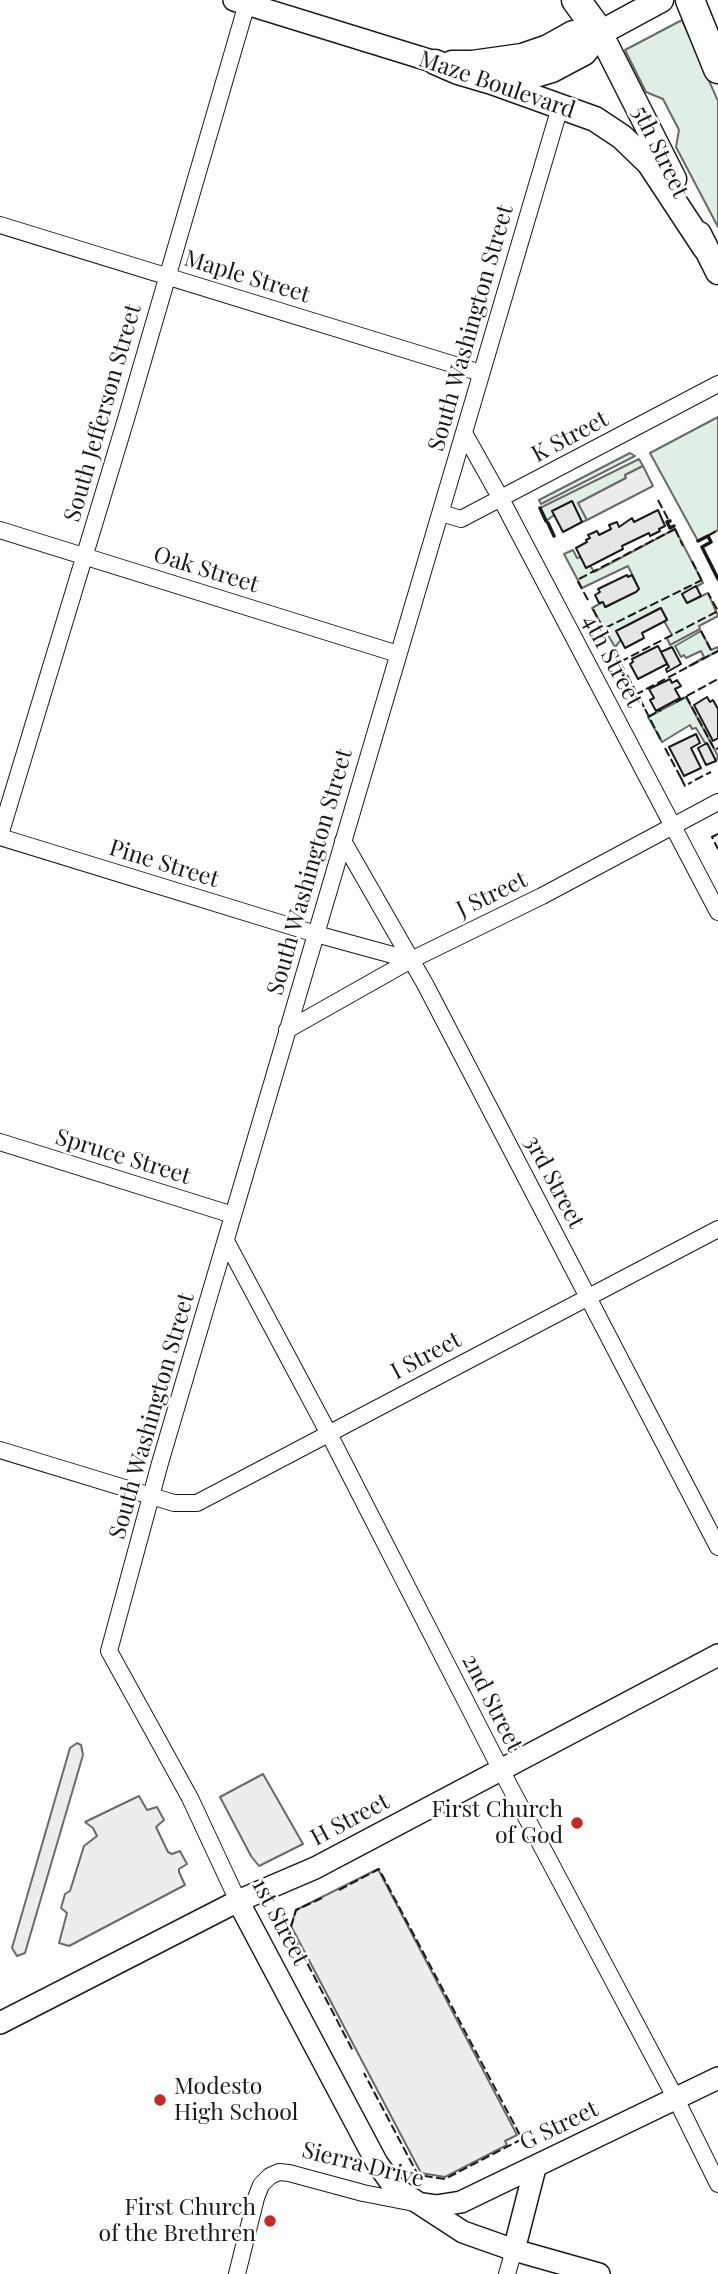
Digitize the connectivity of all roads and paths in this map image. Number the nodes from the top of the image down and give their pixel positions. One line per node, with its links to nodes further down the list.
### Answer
1 (576, 0): 8 (highway)
2 (584, 0): 8 (highway)
3 (690, 0): 10 (highway)
4 (702, 0): 7 (highway)
5 (243, 1): 9 (main road, Maze Boulevard); 16 (street, South Jefferson Street)
6 (652, 5): 8 (main road)
7 (718, 31)
8 (600, 33): 9 (main road); 11 (main road); 14 (main road, 5th Street)
9 (435, 62): 11 (main road, Maze Boulevard)
10 (718, 69)
11 (492, 82): 12 (main road, Maze Boulevard)
12 (560, 107): 14 (main road, Maze Boulevard); 17 (street, South Washington Street)
13 (0, 225): 16 (street, Maple Street)
14 (705, 248): 15 (main road, 5th Street)
15 (718, 272)
16 (167, 276): 17 (street, Maple Street); 23 (street, South Jefferson Street)
17 (481, 373): 19 (street, South Washington Street)
18 (718, 384): 20 (street, K Street)
19 (464, 433): 20 (street, 4th Street); 21 (street, South Washington Street)
20 (501, 499): 21 (street, K Street); 26 (street, 4th Street)
21 (441, 513): 24 (street, South Washington Street)
22 (0, 530): 23 (street, Oak Street)
23 (85, 556): 24 (street, Oak Street); 27 (street, South Jefferson Street)
24 (398, 654): 28 (street, South Washington Street)
25 (718, 802): 26 (street, J Street)
26 (673, 826): 29 (street, 4th Street); 31 (street, J Street)
27 (0, 836): 30 (street, Pine Street)
28 (343, 841): 30 (street, South Washington Street); 31 (street, 3rd Street)
29 (718, 912)
30 (316, 934): 31 (street, Pine Street); 32 (street, South Washington Street)
31 (411, 960): 32 (street, J Street); 37 (street, 3rd Street)
32 (287, 1030): 34 (street, South Washington Street)
33 (0, 1142): 34 (street, Spruce Street)
34 (233, 1215): 36 (street, South Washington Street)
35 (718, 1230): 37 (street, I Street)
36 (226, 1241): 38 (street, 2nd Street); 40 (street, South Washington Street)
37 (588, 1298): 38 (street, I Street); 41 (street, 3rd Street)
38 (329, 1434): 40 (street, I Street); 44 (street, 2nd Street)
39 (0, 1450): 40 (street, I Street)
40 (152, 1497): 42 (street, South Washington Street)
41 (718, 1548)
42 (110, 1651): 45 (street, 1st Street)
43 (718, 1655): 44 (main road, H Street)
44 (500, 1769): 45 (main road, H Street); 48 (street, 2nd Street)
45 (238, 1901): 46 (main road, H Street); 51 (main road, 1st Street)
46 (1, 2022)
47 (718, 2078): 48 (main road, G Street)
48 (676, 2099): 49 (main road, G Street); 50 (street, 2nd Street)
49 (535, 2168): 51 (main road, G Street); 52 (main road)
50 (718, 2184)
51 (419, 2204): 52 (main road, Sierra Drive); 53 (street, Sierra Drive)
52 (514, 2249): 54 (street); 55 (main road, Sierra Drive)
53 (237, 2274)
54 (507, 2274)
55 (599, 2274)

